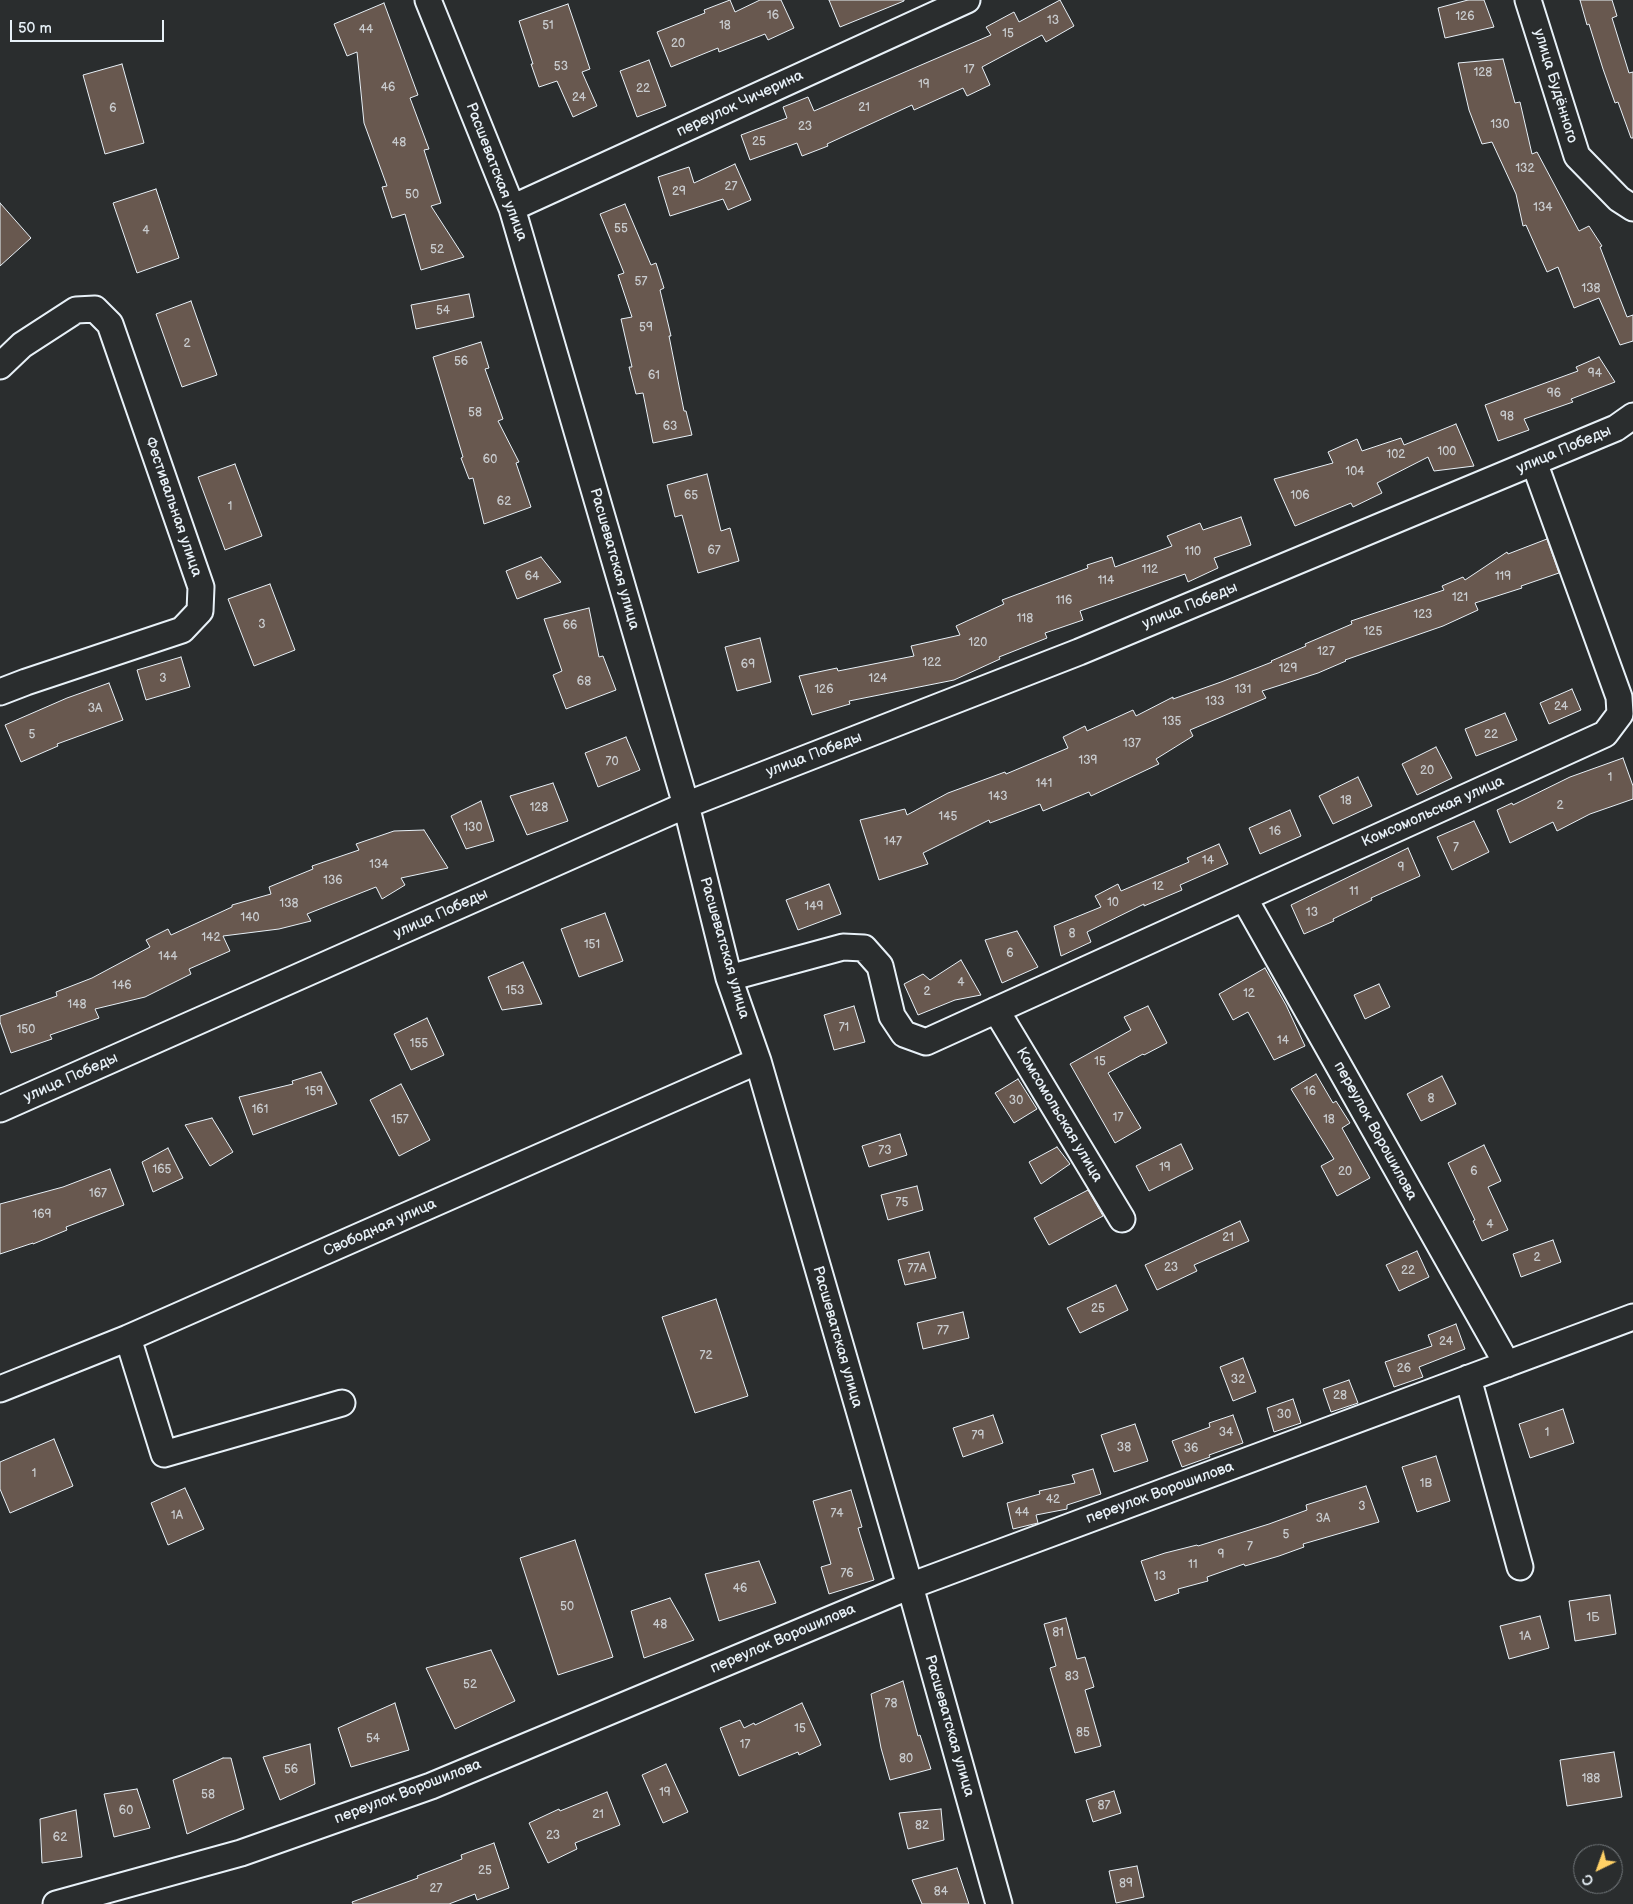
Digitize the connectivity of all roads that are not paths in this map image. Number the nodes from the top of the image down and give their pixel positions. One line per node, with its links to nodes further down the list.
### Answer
1 (428, 0): 4 (street, Расшеватская улица)
2 (967, 0): 4 (street, переулок Чичерина)
3 (1528, 0): 5 (street, улица Будённого)
4 (512, 208): 10 (street, Расшеватская улица)
5 (1633, 208)
6 (0, 366): 9 (street, Фестивальная улица)
7 (1633, 416): 8 (street, улица Победы)
8 (1534, 462): 10 (street, улица Победы); 11 (street, Комсомольская улица)
9 (0, 692)
10 (686, 805): 12 (street, Расшеватская улица); 15 (street, улица Победы)
11 (1244, 898): 13 (street, Комсомольская улица); 19 (street, переулок Ворошилова)
12 (729, 978): 13 (street, Комсомольская улица); 14 (street, Расшеватская улица)
13 (996, 1010): 16 (street, Комсомольская улица)
14 (758, 1061): 18 (street, Свободная улица); 24 (street, Расшеватская улица)
15 (0, 1109)
16 (1122, 1219)
17 (1633, 1317): 19 (street, переулок Ворошилова)
18 (128, 1338): 21 (street, Свободная улица); 22 (street)
19 (1507, 1364): 20 (street, переулок Ворошилова)
20 (1468, 1378): 23 (street); 24 (street, переулок Ворошилова)
21 (0, 1389)
22 (342, 1403)
23 (1520, 1568)
24 (910, 1586): 25 (street, переулок Ворошилова); 26 (street, Расшеватская улица)
25 (56, 1904)
26 (999, 1904)

